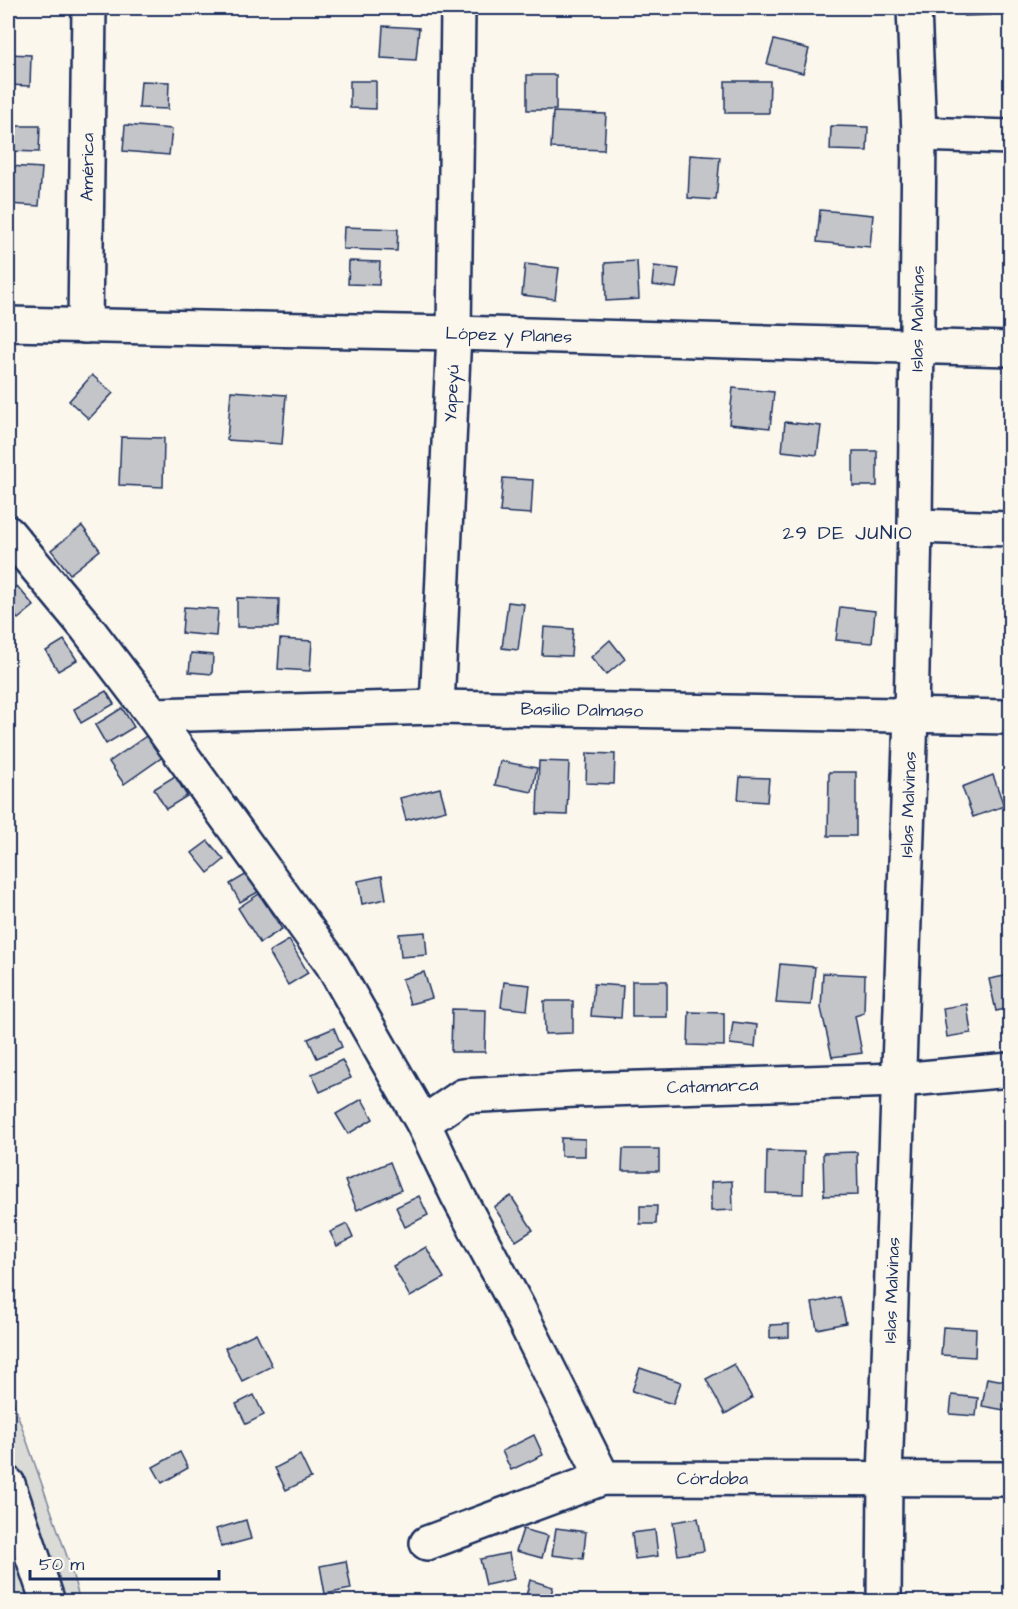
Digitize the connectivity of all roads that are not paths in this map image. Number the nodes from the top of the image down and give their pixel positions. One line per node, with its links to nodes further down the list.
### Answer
1 (89, 8): 7 (main road, América)
2 (458, 8): 8 (main road, Yapeyú)
3 (914, 8): 4 (main road, Islas Malvinas)
4 (919, 134): 5 (main road); 9 (main road, Islas Malvinas)
5 (1011, 137)
6 (8, 324): 7 (main road, López y Planes)
7 (85, 326): 8 (main road, López y Planes)
8 (454, 333): 9 (main road, López y Planes); 14 (main road, Yapeyú)
9 (917, 347): 10 (main road, López y Planes); 11 (main road, Islas Malvinas)
10 (1011, 349)
11 (915, 526): 12 (main road); 16 (main road, Islas Malvinas)
12 (1011, 529)
13 (8, 532): 15 (main road)
14 (437, 707): 15 (main road, Basilio Dalmaso); 16 (main road, Basilio Dalmaso)
15 (153, 715): 19 (main road)
16 (911, 715): 17 (main road, Basilio Dalmaso); 20 (main road, Islas Malvinas)
17 (1011, 717)
18 (1011, 1071): 20 (main road, Catamarca)
19 (394, 1072): 21 (main road, Catamarca); 22 (main road)
20 (899, 1080): 21 (main road, Catamarca); 24 (main road, Islas Malvinas)
21 (463, 1096): 22 (main road)
22 (423, 1124): 23 (main road)
23 (603, 1478): 24 (main road, Córdoba); 27 (main road, Córdoba)
24 (885, 1478): 25 (main road, Córdoba); 29 (main road, Islas Malvinas)
25 (1011, 1479)
26 (8, 1484): 28 (main road)
27 (427, 1543)
28 (48, 1602)
29 (884, 1602)

